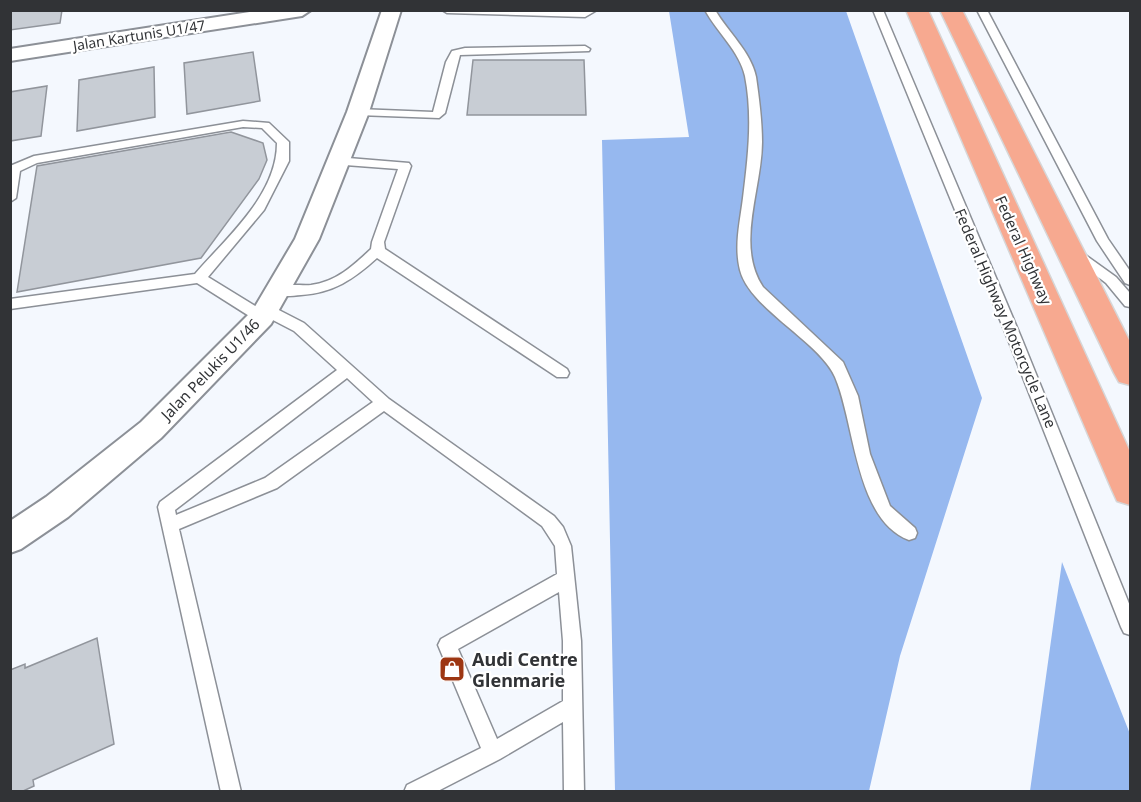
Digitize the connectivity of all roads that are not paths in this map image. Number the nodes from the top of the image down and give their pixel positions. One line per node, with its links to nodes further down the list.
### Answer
1 (302, 10): 11 (street, Jalan Kartunis U1/47)
2 (392, 10): 12 (street, Jalan Pelukis U1/46)
3 (447, 10): 4 (lane)
4 (592, 10)
5 (710, 10): 28 (lane)
6 (878, 10): 31 (lane, Federal Highway Motorcycle Lane)
7 (917, 10): 26 (highway, Federal Highway)
8 (951, 10): 15 (highway)
9 (982, 10): 18 (lane)
10 (585, 48): 12 (lane)
11 (10, 55)
12 (358, 112): 13 (street, Jalan Pelukis U1/46)
13 (336, 161): 16 (lane); 21 (street, Jalan Pelukis U1/46)
14 (10, 198): 17 (lane)
15 (1069, 249): 19 (lane); 24 (highway)
16 (378, 250): 21 (lane); 23 (lane)
17 (200, 278): 20 (lane); 21 (lane)
18 (1131, 280)
19 (1131, 303)
20 (10, 304)
21 (268, 306): 22 (lane); 29 (street, Jalan Pelukis U1/46)
22 (347, 370): 25 (lane); 27 (lane)
23 (562, 373)
24 (1131, 373)
25 (384, 403): 27 (lane); 30 (lane)
26 (1131, 490)
27 (170, 525): 34 (lane)
28 (909, 533)
29 (10, 539)
30 (565, 579): 32 (lane); 33 (lane)
31 (1131, 627)
32 (573, 706): 33 (lane); 36 (lane)
33 (493, 752): 35 (lane)
34 (231, 792)
35 (414, 792)
36 (574, 792)

